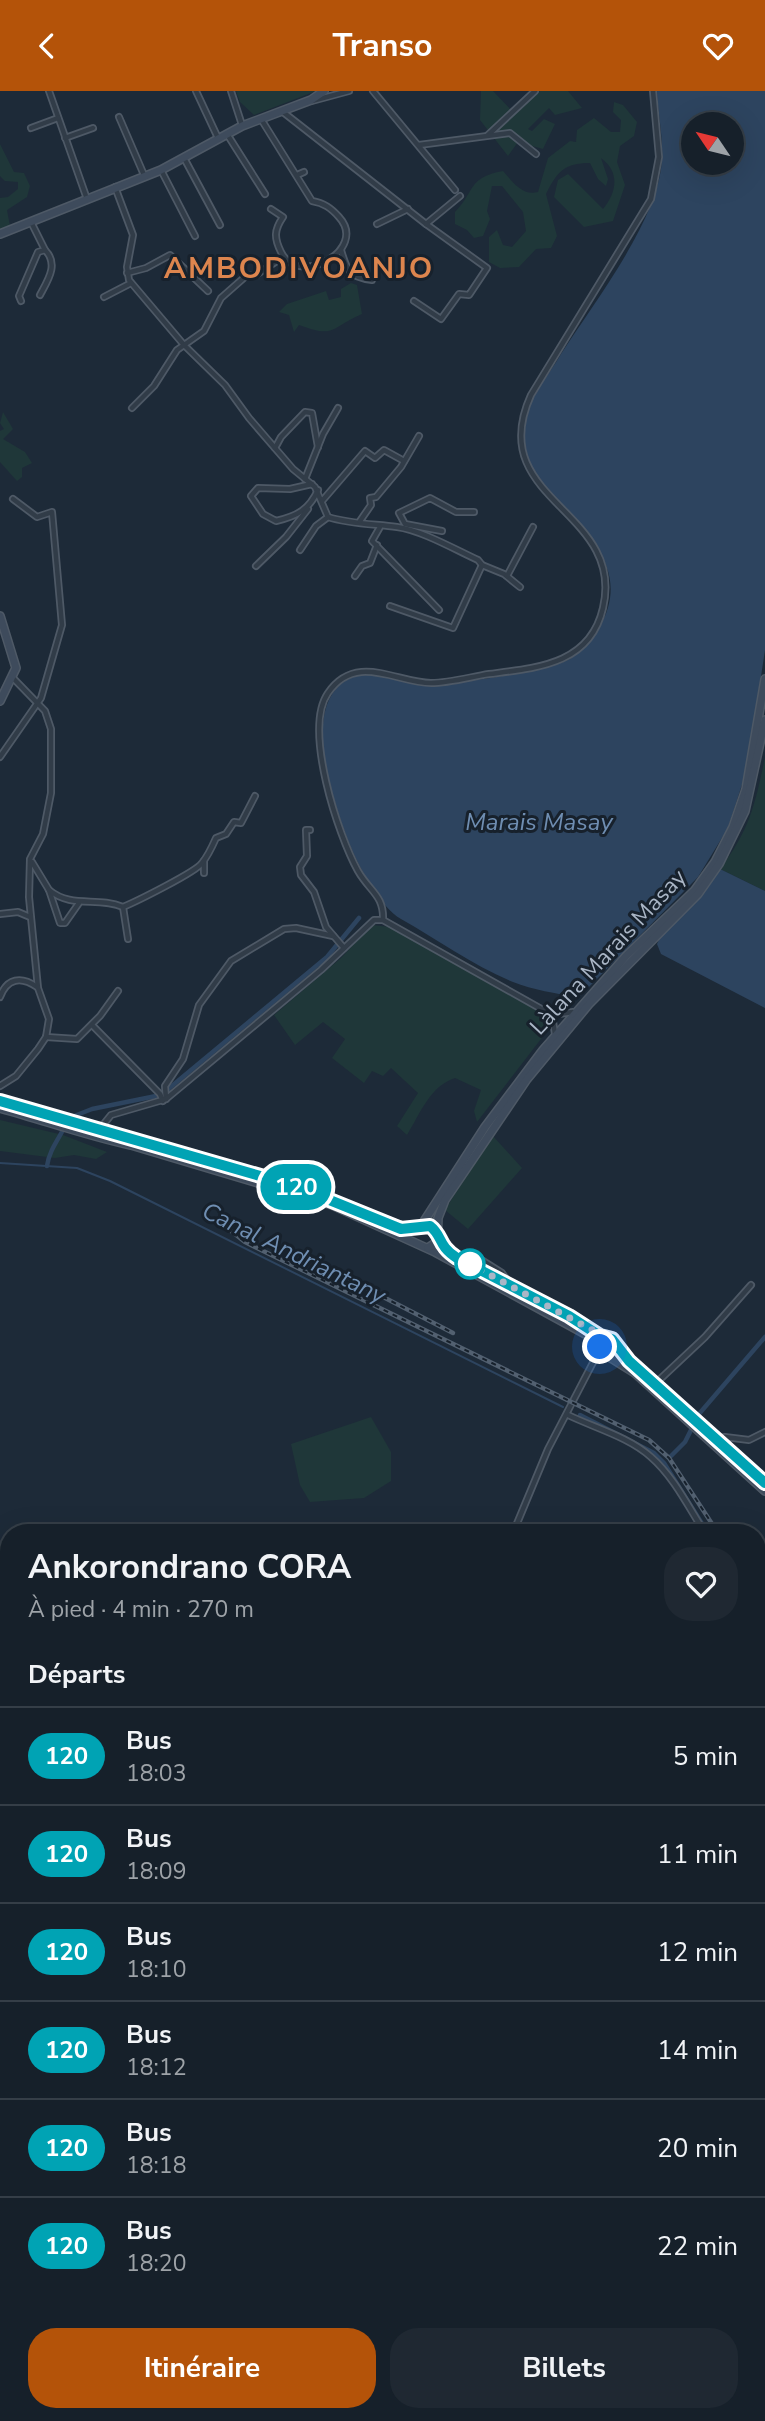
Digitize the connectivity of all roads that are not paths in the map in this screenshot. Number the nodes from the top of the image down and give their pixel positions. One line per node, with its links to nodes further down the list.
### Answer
1 (49, 91): 12 (street)
2 (196, 91): 20 (street)
3 (231, 91): 14 (street)
4 (324, 91): 9 (main road)
5 (349, 91): 9 (street)
6 (373, 91): 21 (street)
7 (535, 91): 18 (street)
8 (653, 91): 99 (street)
9 (311, 100): 10 (main road)
10 (282, 111): 13 (main road); 34 (street)
11 (119, 117): 26 (street)
12 (58, 118): 15 (street); 19 (street)
13 (261, 119): 14 (main road); 27 (street)
14 (242, 126): 17 (main road)
15 (31, 128)
16 (93, 128): 19 (street)
17 (227, 134): 20 (main road); 30 (street)
18 (488, 136): 21 (street); 22 (street)
19 (65, 138): 32 (street)
20 (218, 138): 23 (main road)
21 (418, 145): 29 (street)
22 (536, 154)
23 (184, 158): 24 (main road); 37 (street)
24 (161, 170): 26 (main road); 40 (street)
25 (303, 172): 27 (street)
26 (145, 175): 28 (main road)
27 (297, 175): 42 (street)
28 (115, 187): 32 (main road); 44 (street)
29 (455, 190)
30 (265, 194)
31 (460, 196): 36 (street)
32 (87, 199): 35 (main road)
33 (271, 209): 43 (street)
34 (408, 209): 36 (street); 38 (street)
35 (31, 222): 39 (main road); 41 (street)
36 (426, 224): 51 (street)
37 (220, 225)
38 (377, 225)
39 (0, 234)
40 (194, 236)
41 (45, 250): 48 (street); 50 (street)
42 (341, 250): 43 (street); 45 (street)
43 (283, 257): 52 (street)
44 (127, 273): 46 (street); 47 (street)
45 (372, 280)
46 (131, 282): 49 (street); 52 (street)
47 (208, 291)
48 (40, 295)
49 (104, 297)
50 (21, 301)
51 (414, 301)
52 (184, 345): 53 (street); 57 (street)
53 (132, 408)
54 (338, 408): 56 (street)
55 (419, 436): 58 (street)
56 (318, 447): 57 (street); 59 (street)
57 (275, 448): 59 (street)
58 (404, 461): 63 (street); 67 (street)
59 (305, 479): 60 (street)
60 (312, 484): 61 (street); 64 (street)
61 (318, 490): 63 (street); 64 (street)
62 (13, 499): 85 (street)
63 (322, 501): 66 (street)
64 (311, 506): 75 (street)
65 (474, 512): 68 (street)
66 (328, 517): 67 (street); 73 (street)
67 (360, 521): 69 (street)
68 (402, 525): 69 (street); 71 (street); 74 (street)
69 (380, 527): 72 (street)
70 (533, 527): 77 (street)
71 (442, 531)
72 (377, 545): 76 (street); 80 (street)
73 (300, 549)
74 (482, 565): 77 (street); 79 (street)
75 (256, 566)
76 (355, 576)
77 (507, 576): 78 (street)
78 (520, 587)
79 (390, 606)
80 (439, 610)
81 (0, 616): 82 (main road)
82 (13, 678): 84 (main road); 85 (street)
83 (765, 679): 98 (main road, Làlana Marais Masay)
84 (0, 701)
85 (37, 704): 87 (street); 90 (street)
86 (765, 720): 98 (main road, Làlana Marais Masay)
87 (0, 757)
88 (255, 796): 91 (street)
89 (310, 830): 100 (street)
90 (30, 859): 93 (street); 97 (street)
91 (204, 860): 92 (street); 95 (street)
92 (204, 873)
93 (49, 890): 94 (street); 94 (street)
94 (79, 903): 95 (street)
95 (123, 907): 101 (street)
96 (0, 915): 97 (street)
97 (30, 918): 103 (street)
98 (672, 918): 106 (main road, Làlana Marais Masay); 118 (main road, Làlana Marais Masay)
99 (383, 920): 102 (street); 107 (street)
100 (335, 938): 102 (street); 112 (street)
101 (128, 939)
102 (343, 947): 112 (street)
103 (38, 988): 105 (street); 110 (street)
104 (117, 991): 108 (street)
105 (0, 997)
106 (573, 1012): 107 (street); 109 (main road, Làlana Marais Masay)
107 (552, 1014): 109 (street)
108 (92, 1025): 110 (street); 112 (street)
109 (555, 1035): 117 (main road, Làlana Marais Masay)
110 (46, 1037): 111 (street)
111 (0, 1086)
112 (163, 1098): 116 (street)
113 (0, 1101): 115 (main road)
114 (0, 1108): 115 (main road)
115 (61, 1122): 116 (main road)
116 (107, 1136): 117 (main road); 119 (main road)
117 (420, 1227): 118 (main road); 119 (main road)
118 (437, 1235): 120 (main road); 122 (main road)
119 (416, 1244): 120 (main road)
120 (428, 1248): 123 (main road)
121 (751, 1285): 127 (street)
122 (607, 1338): 123 (main road); 124 (main road)
123 (600, 1347): 125 (main road); 126 (street)
124 (618, 1347): 125 (main road); 127 (main road)
125 (609, 1356): 126 (street); 129 (main road)
126 (591, 1367): 128 (street)
127 (655, 1384): 129 (main road)
128 (568, 1415): 134 (street); 135 (street)
129 (694, 1422): 131 (main road); 133 (main road)
130 (765, 1431): 131 (street)
131 (717, 1439): 132 (main road)
132 (765, 1483)
133 (765, 1491)
134 (517, 1524)
135 (699, 1524)

